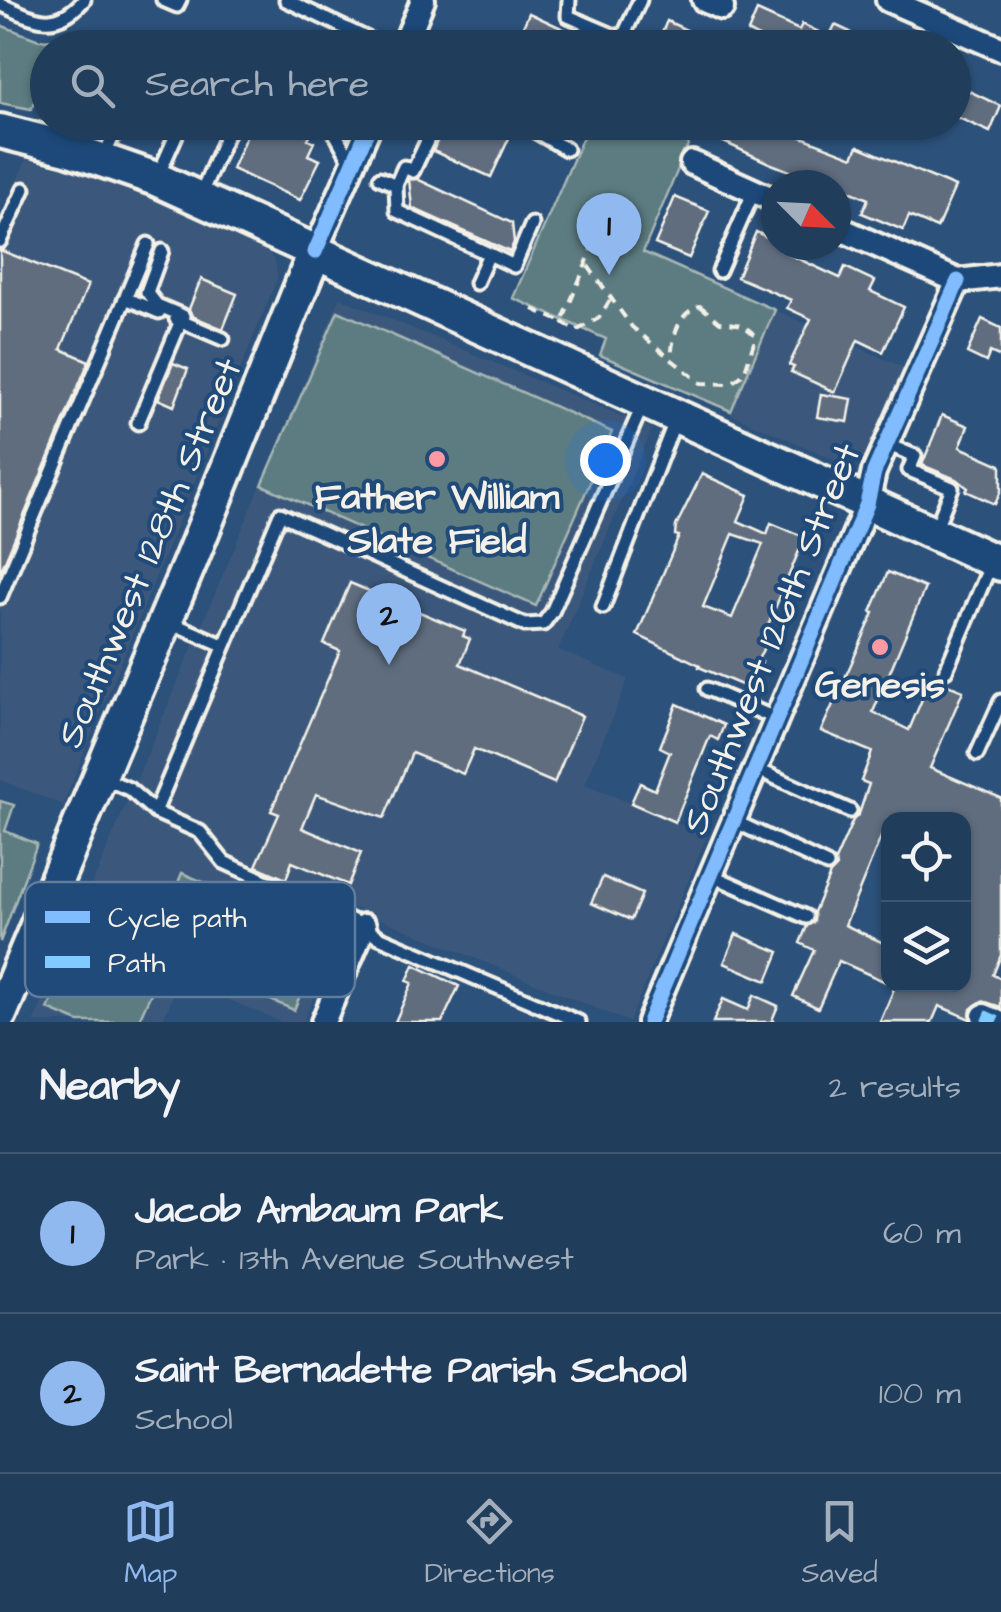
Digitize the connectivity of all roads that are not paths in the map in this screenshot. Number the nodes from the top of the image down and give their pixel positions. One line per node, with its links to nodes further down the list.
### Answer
1 (84, 0): 9 (lane)
2 (163, 0): 3 (lane)
3 (180, 0)
4 (286, 0): 10 (lane)
5 (423, 0): 11 (street)
6 (570, 0): 12 (lane)
7 (640, 0): 13 (lane)
8 (888, 0): 14 (street)
9 (0, 4)
10 (350, 30)
11 (410, 30)
12 (602, 30)
13 (626, 30)
14 (957, 30)
15 (971, 36): 16 (street)
16 (1001, 49)
17 (0, 131): 18 (main road)
18 (30, 139)
19 (33, 140): 28 (main road)
20 (111, 140): 28 (lane)
21 (174, 140): 32 (lane)
22 (224, 140): 37 (lane)
23 (339, 140): 30 (lane)
24 (364, 140): 30 (street, Southwest 128th Street)
25 (427, 140): 33 (lane)
26 (550, 140): 27 (lane)
27 (566, 149)
28 (103, 159): 32 (main road)
29 (692, 163): 35 (street)
30 (353, 166): 43 (street, Southwest 128th Street)
31 (380, 178): 33 (lane)
32 (156, 179): 37 (main road)
33 (396, 185): 44 (lane)
34 (24, 188): 40 (lane)
35 (754, 191): 36 (street); 45 (lane)
36 (761, 194)
37 (199, 198): 43 (main road)
38 (532, 224): 44 (lane)
39 (851, 234): 47 (street)
40 (0, 241)
41 (148, 244): 49 (lane)
42 (162, 251): 50 (lane)
43 (315, 252): 52 (main road); 61 (main road, Southwest 128th Street)
44 (489, 254): 48 (lane)
45 (719, 271)
46 (1001, 276): 47 (street)
47 (958, 281): 55 (street, Southwest 126th Street)
48 (476, 284)
49 (125, 298): 50 (lane); 59 (lane)
50 (181, 321): 51 (lane); 54 (lane)
51 (223, 335)
52 (644, 402): 53 (main road); 62 (lane)
53 (676, 416): 56 (main road); 60 (lane)
54 (138, 423)
55 (886, 444): 56 (street, Southwest 126th Street); 57 (lane)
56 (867, 504): 57 (main road); 66 (street, Southwest 126th Street)
57 (934, 533): 58 (main road)
58 (997, 562): 63 (lane)
59 (0, 597)
60 (602, 608)
61 (166, 620): 62 (lane); 69 (main road, Southwest 128th Street)
62 (223, 645): 71 (lane)
63 (946, 670)
64 (707, 689): 66 (lane)
65 (1001, 701): 67 (lane)
66 (777, 718): 68 (street, Southwest 126th Street)
67 (977, 754)
68 (756, 769): 70 (lane); 72 (street, Southwest 126th Street)
69 (100, 776): 71 (lane); 75 (main road, Southwest 128th Street)
70 (850, 811)
71 (155, 812): 76 (lane)
72 (734, 821): 73 (lane); 74 (street, Southwest 126th Street)
73 (827, 865)
74 (711, 875): 77 (lane); 86 (street, Southwest 126th Street)
75 (55, 882)
76 (268, 882)
77 (806, 917)
78 (355, 922): 79 (lane)
79 (364, 926): 80 (street); 85 (lane)
80 (355, 948)
81 (25, 954): 83 (main road, Southwest 128th Street)
82 (334, 997): 84 (street)
83 (0, 1014)
84 (324, 1022)
85 (579, 1022)
86 (650, 1022)

